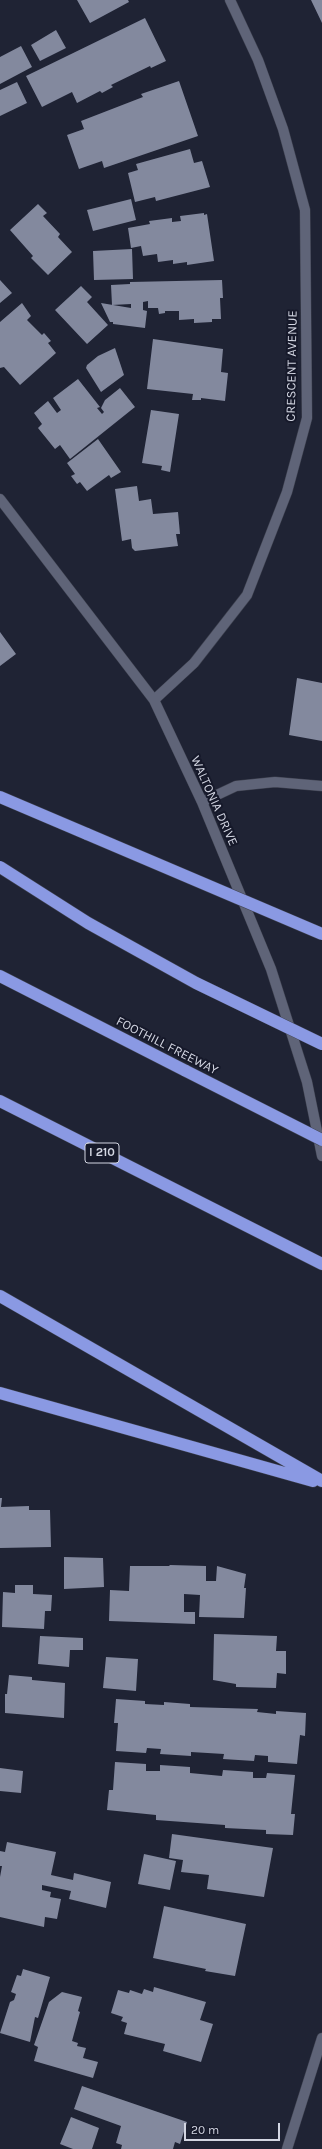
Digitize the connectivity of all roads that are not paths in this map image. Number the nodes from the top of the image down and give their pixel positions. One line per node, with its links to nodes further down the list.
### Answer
1 (230, 0): 3 (street, CRESCENT AVENUE)
2 (0, 499): 3 (street, WALTONIA DRIVE)
3 (154, 700): 6 (street, WALTONIA DRIVE)
4 (322, 786): 6 (street)
5 (0, 797): 8 (highway, bridge)
6 (202, 802): 13 (street, WALTONIA DRIVE)
7 (0, 867): 10 (highway, bridge)
8 (322, 934)
9 (0, 976): 12 (highway, FOOTHILL FREEWAY, bridge)
10 (322, 1044)
11 (0, 1101): 14 (highway, I 210)
12 (322, 1140)
13 (322, 1156)
14 (322, 1264)
15 (0, 1296): 17 (highway)
16 (0, 1393): 17 (highway)
17 (322, 1482)
18 (322, 2038): 19 (street)
19 (287, 2149)

